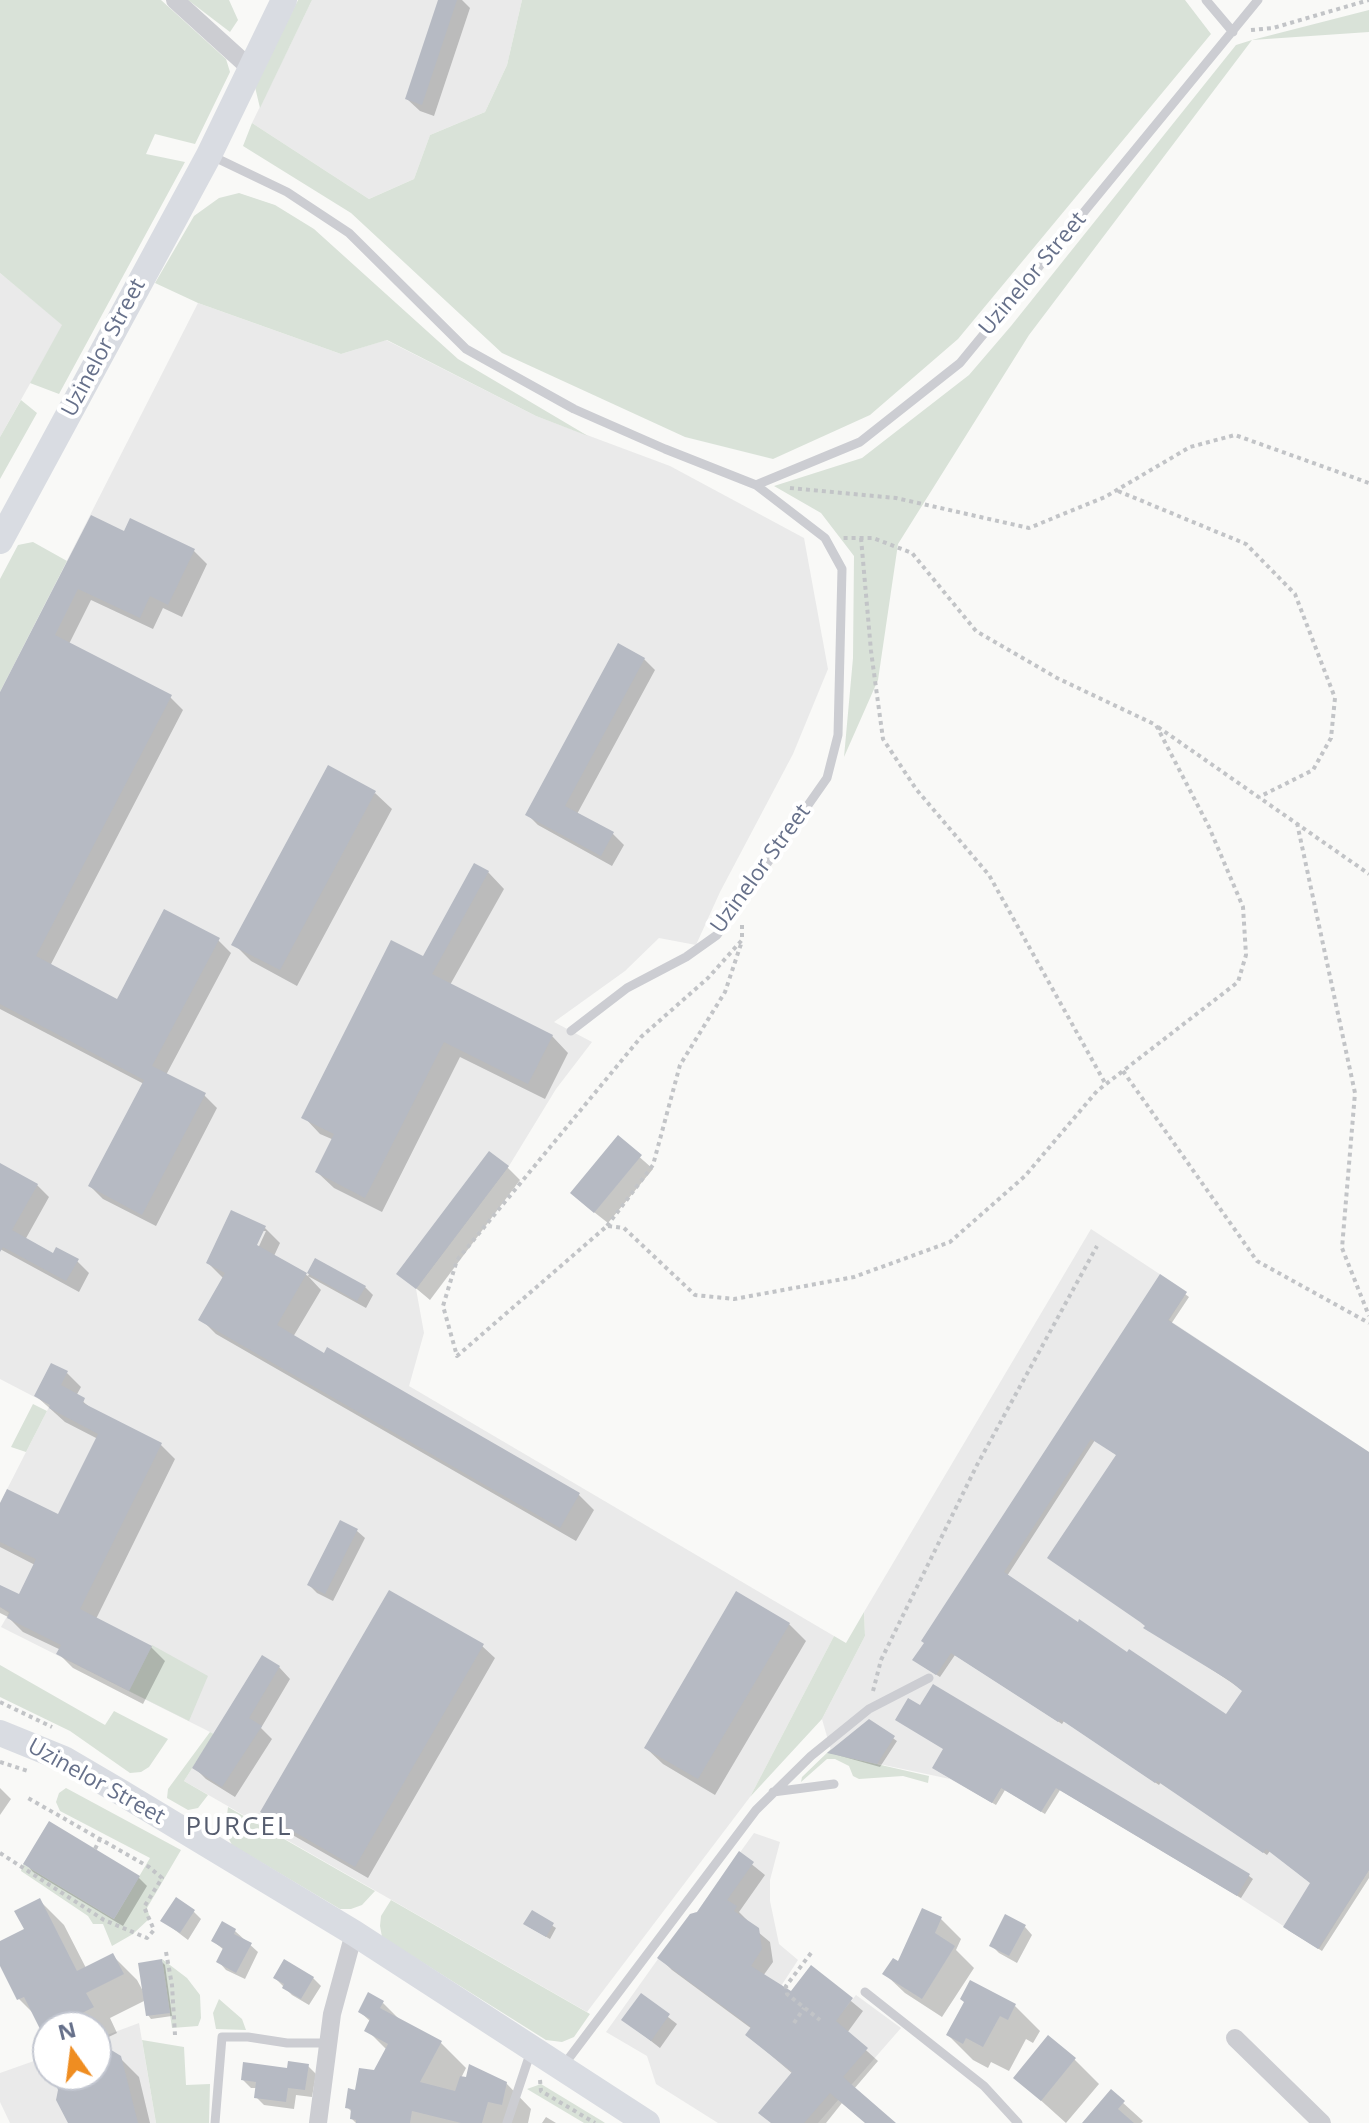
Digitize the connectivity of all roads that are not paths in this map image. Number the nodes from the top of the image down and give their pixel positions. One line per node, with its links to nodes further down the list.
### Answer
1 (175, 0): 6 (street)
2 (284, 0): 6 (street, Uzinelor Street)
3 (1206, 0): 5 (lane)
4 (1258, 0): 5 (lane, Uzinelor Street)
5 (1233, 32): 8 (lane, Uzinelor Street)
6 (250, 68): 7 (street, Uzinelor Street)
7 (209, 155): 8 (lane, Uzinelor Street); 9 (street, Uzinelor Street)
8 (756, 485): 10 (lane, Uzinelor Street)
9 (0, 541)
10 (571, 1031)
11 (929, 1678): 14 (lane)
12 (0, 1733): 15 (street, Uzinelor Street)
13 (834, 1784): 14 (lane)
14 (773, 1792): 20 (lane)
15 (354, 1933): 18 (street); 19 (street, Uzinelor Street)
16 (865, 1992): 25 (lane)
17 (1235, 2038): 26 (street)
18 (328, 2043): 21 (lane); 22 (street)
19 (531, 2050): 20 (street, Uzinelor Street); 23 (lane)
20 (550, 2073): 24 (street, Uzinelor Street)
21 (215, 2123)
22 (318, 2123)
23 (507, 2123)
24 (647, 2123)
25 (1018, 2123)
26 (1322, 2123)

